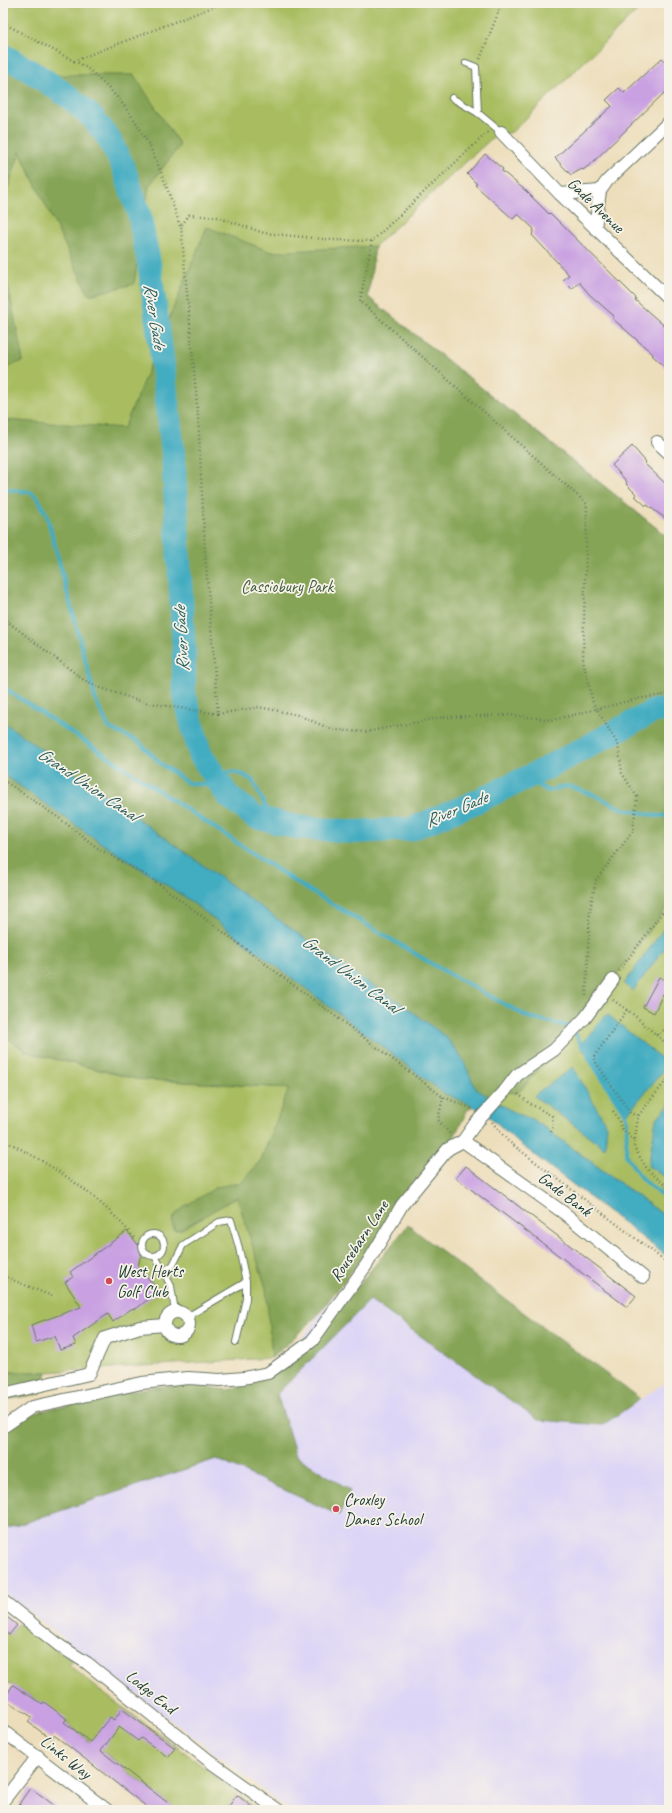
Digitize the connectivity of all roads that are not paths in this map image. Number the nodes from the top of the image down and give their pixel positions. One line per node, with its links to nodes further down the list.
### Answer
1 (466, 63): 3 (lane)
2 (452, 98): 3 (lane)
3 (478, 113): 5 (lane)
4 (669, 122): 6 (street)
5 (498, 129): 7 (street, Gade Avenue)
6 (600, 191): 7 (street); 8 (street)
7 (560, 194): 8 (street, Gade Avenue)
8 (595, 228): 9 (street, Gade Avenue)
9 (669, 299)
10 (657, 442): 11 (street)
11 (669, 453)
12 (613, 980): 13 (street, Rousebarn Lane, bridge)
13 (461, 1143): 16 (street, Gade Bank); 23 (street, Rousebarn Lane)
14 (155, 1256): 15 (lane)
15 (163, 1272): 17 (lane); 18 (lane)
16 (643, 1277)
17 (246, 1282): 19 (lane); 21 (lane)
18 (176, 1312): 19 (street); 20 (street)
19 (187, 1317): 20 (street)
20 (165, 1324): 22 (street)
21 (236, 1342)
22 (3, 1394)
23 (3, 1427)
24 (3, 1601): 29 (street, Lodge End)
25 (3, 1731): 26 (street, Links Way)
26 (38, 1756): 27 (street); 28 (street, Links Way)
27 (3, 1801)
28 (107, 1810)
29 (278, 1810)

